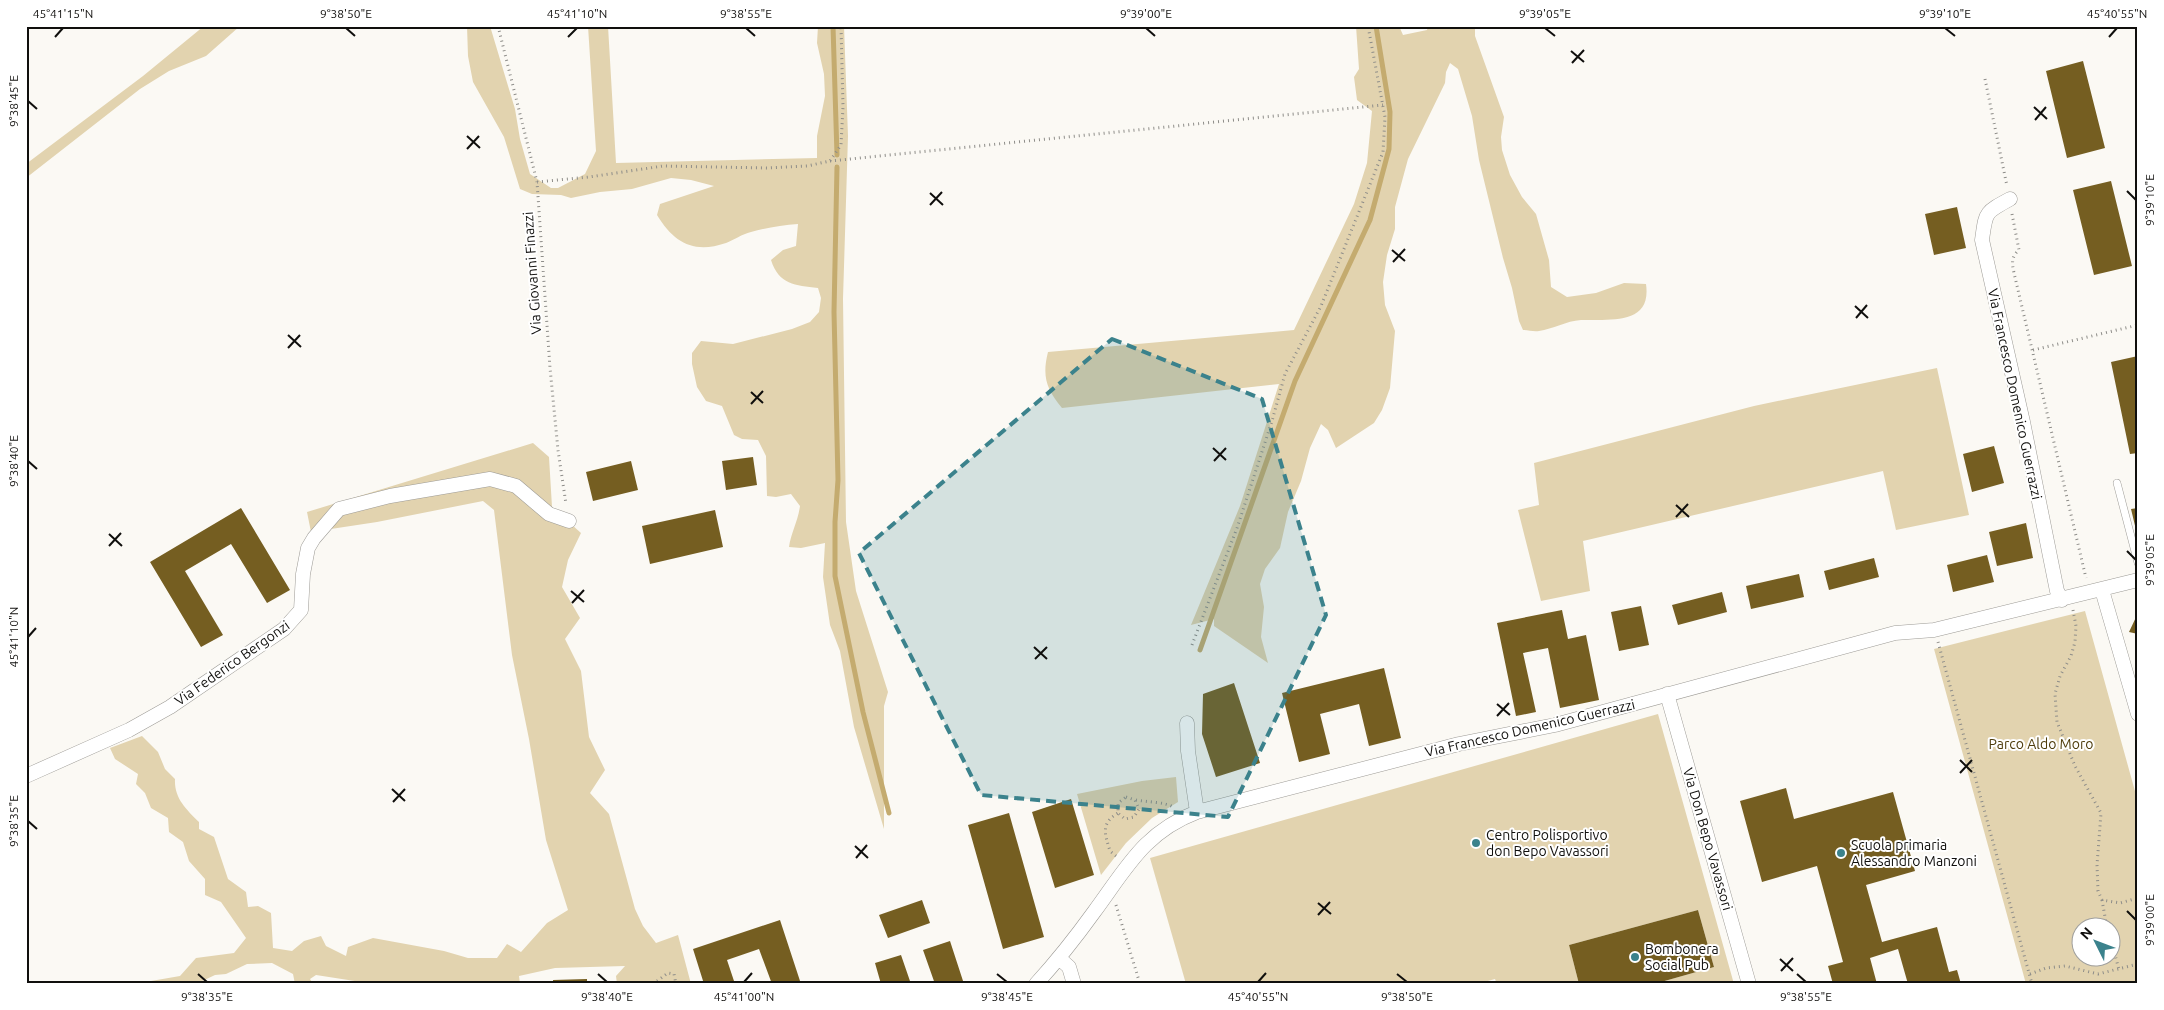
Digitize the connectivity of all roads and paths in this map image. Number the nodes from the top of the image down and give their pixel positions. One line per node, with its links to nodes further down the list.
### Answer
1 (498, 26): 7 (path, Via Giovanni Finazzi)
2 (842, 26): 6 (path)
3 (1368, 26): 5 (path)
4 (1984, 79): 8 (path)
5 (1382, 105): 6 (path); 19 (path)
6 (830, 161): 7 (path)
7 (537, 182): 12 (path, Via Giovanni Finazzi)
8 (2010, 199): 10 (path); 17 (street, Via Francesco Domenico Guerrazzi)
9 (2138, 325): 10 (path)
10 (2033, 350): 15 (path)
11 (2117, 483): 13 (lane)
12 (569, 521): 23 (street, Via Federico Bergonzi)
13 (2138, 563)
14 (2138, 580): 16 (street, Via Francesco Domenico Guerrazzi)
15 (2085, 589): 16 (street, Via Francesco Domenico Guerrazzi); 17 (street, Via Francesco Domenico Guerrazzi); 31 (path)
16 (2102, 590): 21 (street)
17 (2062, 600): 18 (street, Via Francesco Domenico Guerrazzi)
18 (1934, 630): 20 (street, Via Francesco Domenico Guerrazzi); 36 (path)
19 (1192, 645)
20 (1667, 694): 26 (street, Via Francesco Domenico Guerrazzi); 42 (street, Via Don Bepo Vavassori)
21 (2138, 714)
22 (1187, 723): 26 (street)
23 (26, 776)
24 (1135, 800): 25 (path); 27 (path); 27 (path)
25 (1176, 809)
26 (1196, 812): 29 (street, Via Francesco Domenico Guerrazzi)
27 (1118, 813): 28 (path)
28 (1121, 859)
29 (1111, 889): 33 (street, Via Francesco Domenico Guerrazzi); 41 (path)
30 (2138, 898): 31 (path)
31 (2102, 900): 32 (path)
32 (2105, 918)
33 (1059, 958): 39 (street, Via Francesco Domenico Guerrazzi); 40 (street)
34 (2138, 964): 35 (path)
35 (2119, 970): 36 (path)
36 (2030, 974): 43 (path)
37 (652, 984): 38 (path)
38 (676, 984)
39 (1036, 984)
40 (1074, 984)
41 (1140, 984)
42 (1749, 984)
43 (2032, 984)

